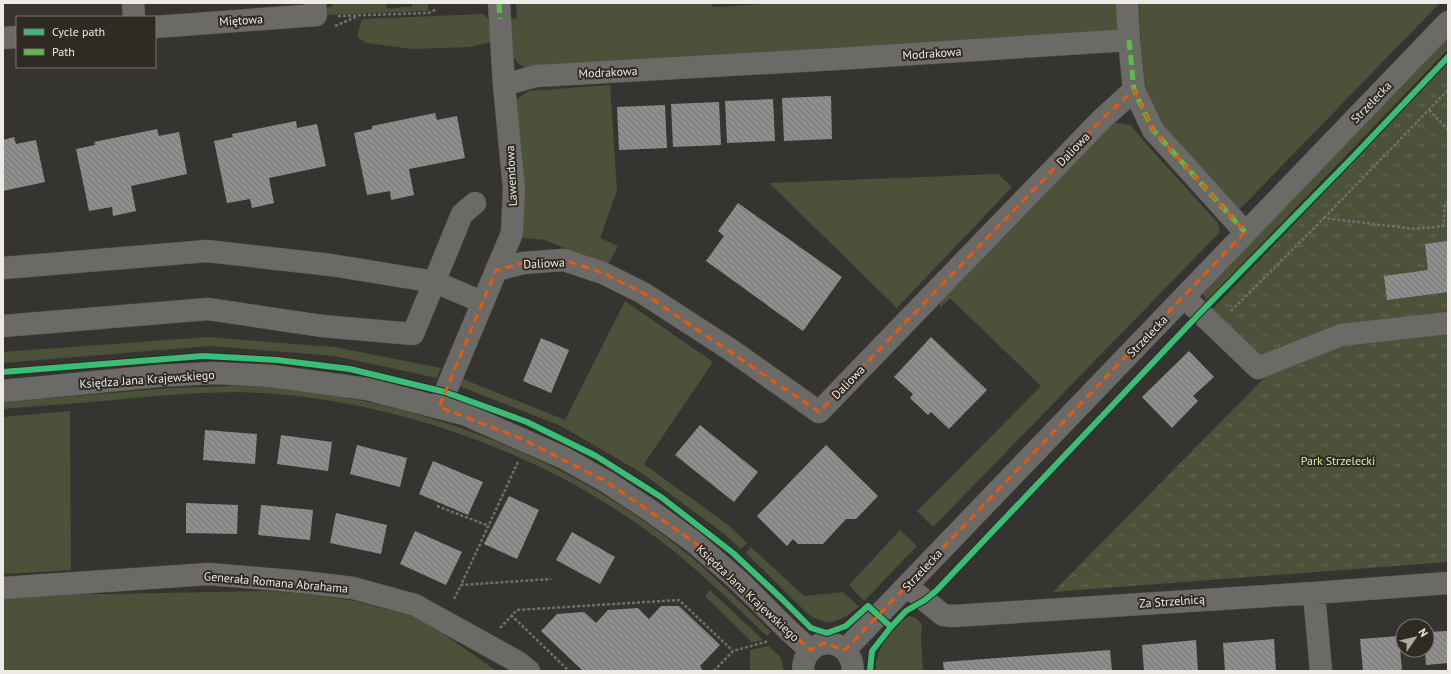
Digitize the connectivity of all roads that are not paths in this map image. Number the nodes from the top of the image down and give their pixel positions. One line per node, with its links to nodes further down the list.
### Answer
1 (133, 3): 5 (street)
2 (499, 3): 11 (street, Lawendowa)
3 (1127, 3): 10 (street)
4 (315, 9): 7 (street, Miętowa)
5 (134, 16)
6 (1448, 22): 14 (street, Strzelecka)
7 (156, 27)
8 (16, 37): 9 (street)
9 (3, 38)
10 (1129, 40): 11 (street, Modrakowa); 12 (street)
11 (504, 85): 16 (street, Lawendowa)
12 (1134, 90): 14 (street); 16 (street, Daliowa)
13 (474, 203): 17 (street)
14 (1245, 232): 18 (street, Strzelecka)
15 (3, 268): 17 (street)
16 (496, 270): 19 (street, Lawendowa)
17 (435, 282): 19 (street); 21 (street)
18 (1184, 297): 20 (street); 25 (street, Strzelecka)
19 (482, 302): 23 (street, Lawendowa)
20 (1448, 323)
21 (3, 326)
22 (3, 391): 23 (street, Księdza Jana Krajewskiego)
23 (439, 407): 28 (street, Księdza Jana Krajewskiego)
24 (1448, 583): 27 (street, Za Strzelnicą)
25 (907, 586): 27 (street, Za Strzelnicą); 29 (street, Strzelecka)
26 (3, 588): 30 (street, Generała Romana Abrahama)
27 (1314, 593): 33 (street)
28 (810, 650): 29 (street); 31 (street)
29 (845, 650): 32 (street)
30 (529, 671)
31 (803, 671)
32 (853, 671)
33 (1321, 671)

